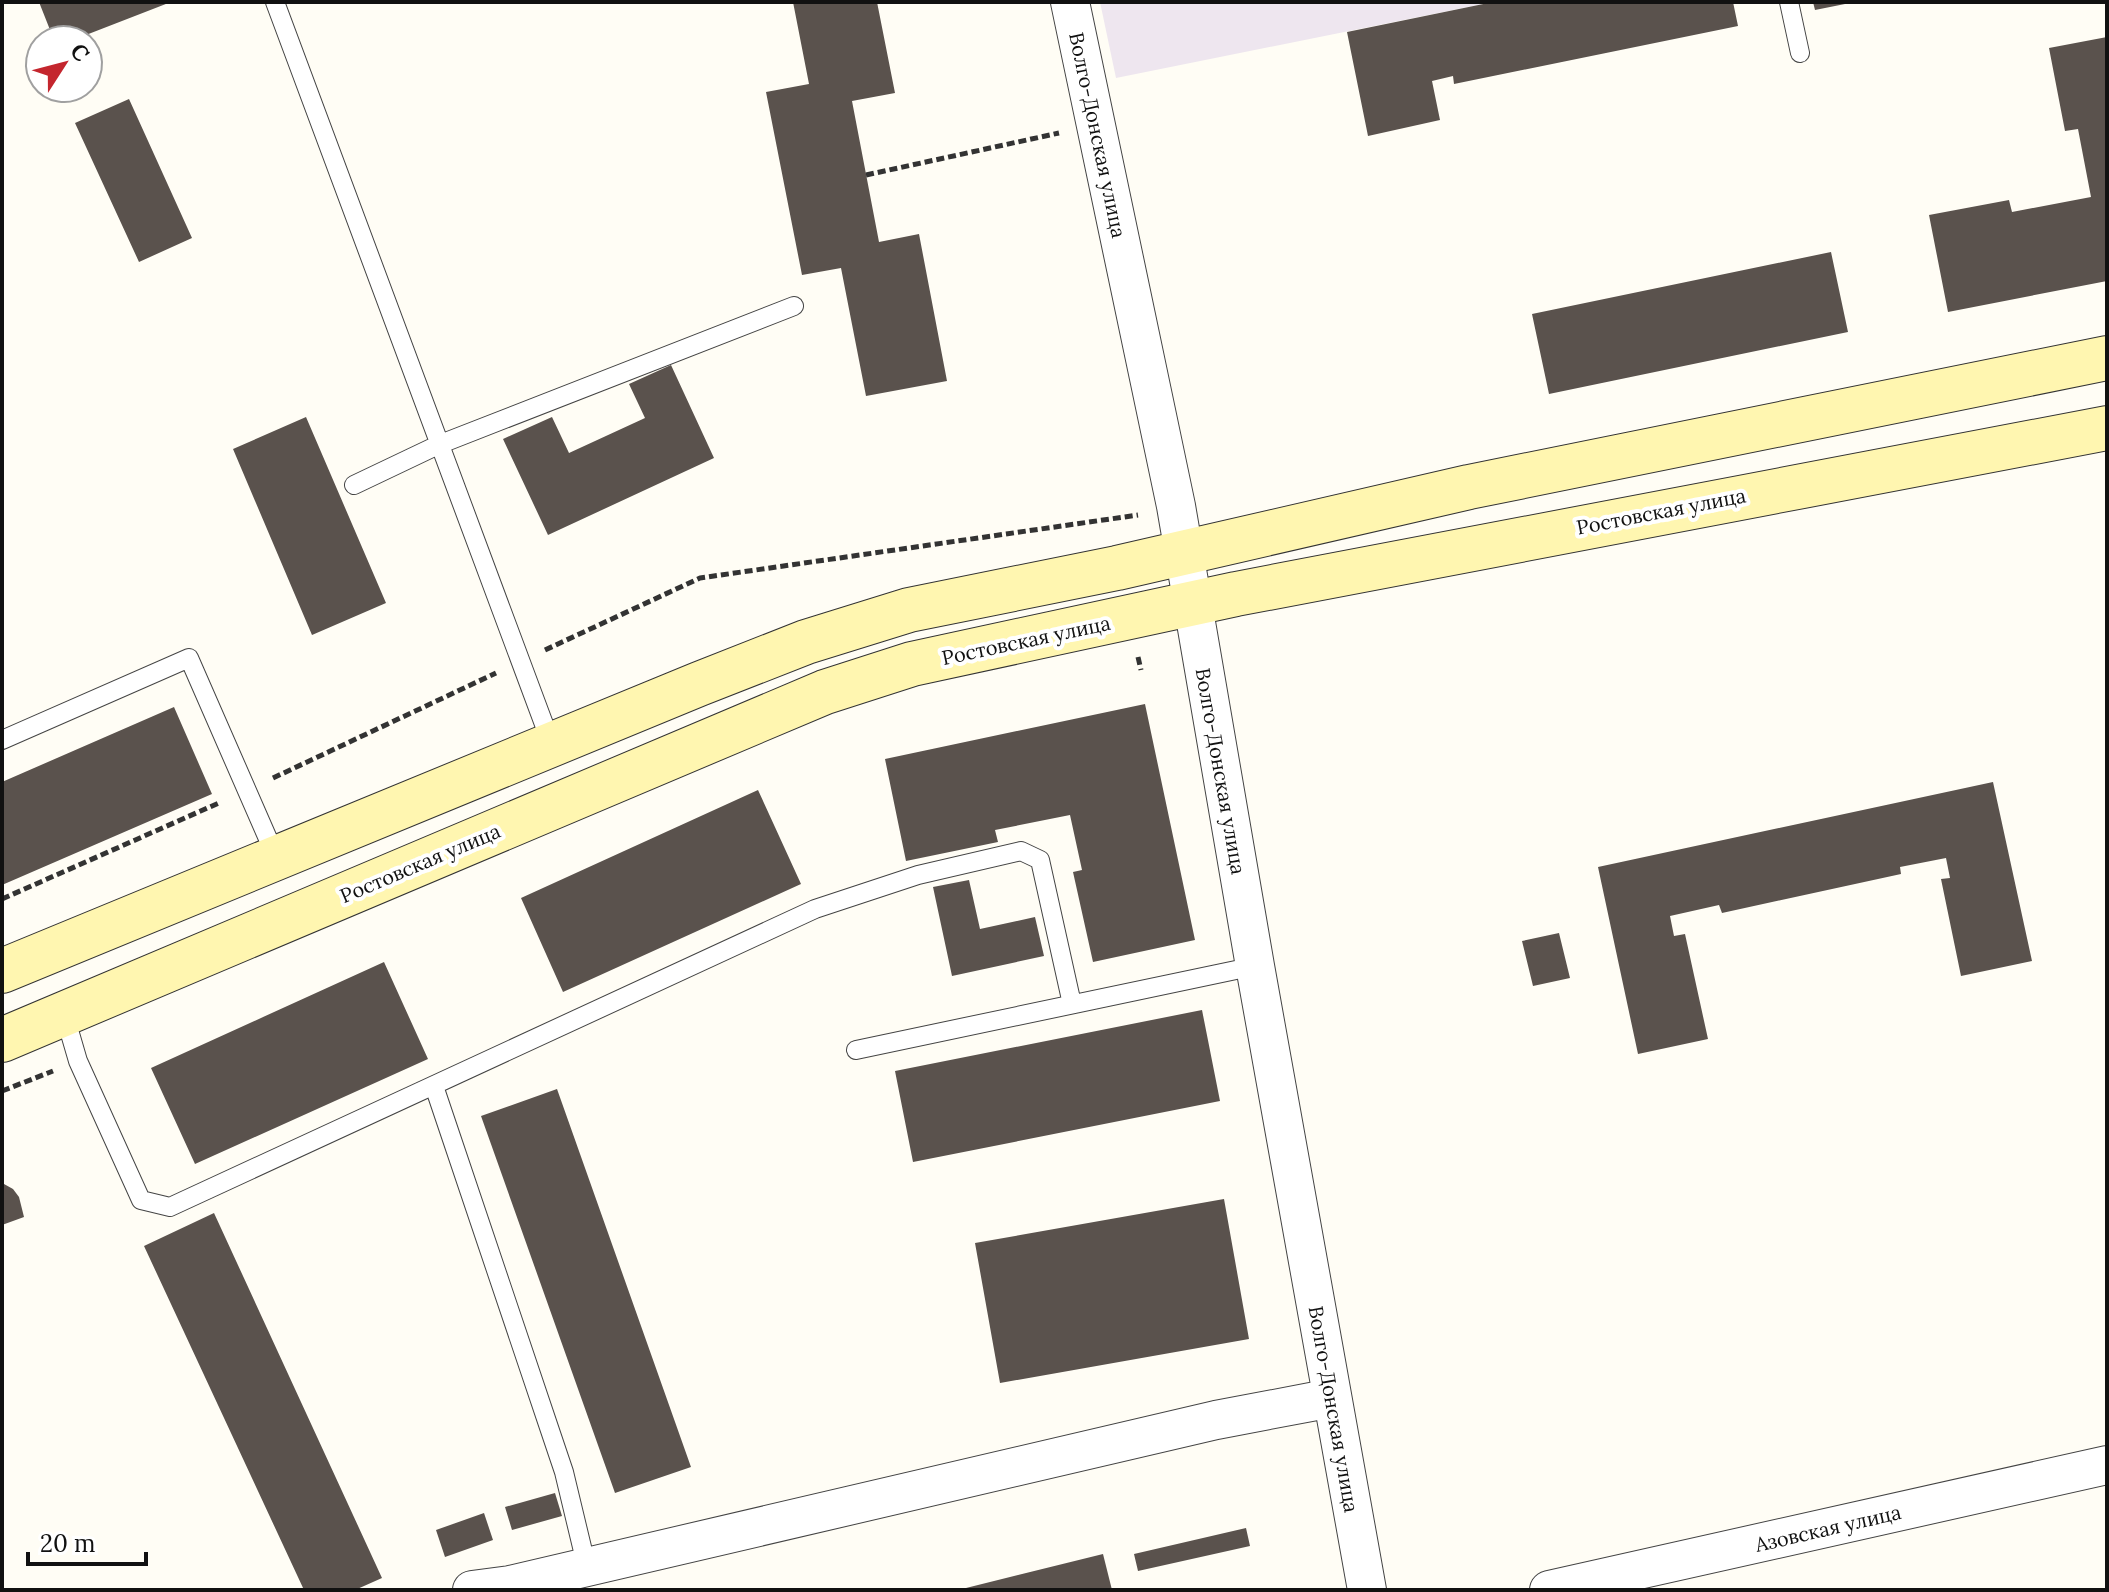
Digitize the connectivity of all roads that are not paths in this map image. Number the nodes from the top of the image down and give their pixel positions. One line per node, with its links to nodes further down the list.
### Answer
1 (275, 2): 8 (lane)
2 (1070, 2): 10 (street, Волго-Донская улица)
3 (1789, 2): 4 (lane)
4 (1800, 53)
5 (794, 306): 8 (lane)
6 (2107, 358): 10 (street)
7 (2107, 428): 11 (street, Ростовская улица)
8 (438, 445): 9 (lane); 13 (lane)
9 (354, 485)
10 (1184, 553): 11 (street, Волго-Донская улица); 13 (street)
11 (1192, 604): 15 (street, Волго-Донская улица); 18 (street, Ростовская улица)
12 (2, 740): 14 (lane)
13 (551, 743): 14 (street)
14 (276, 857): 16 (street)
15 (1255, 966): 17 (lane); 22 (street, Волго-Донская улица)
16 (2, 971)
17 (1072, 1004): 20 (lane); 21 (lane)
18 (64, 1013): 19 (street, Ростовская улица); 21 (lane)
19 (2, 1040)
20 (856, 1050)
21 (434, 1086): 24 (lane)
22 (1332, 1398): 24 (street); 26 (street, Волго-Донская улица)
23 (2107, 1465): 27 (street, Азовская улица)
24 (587, 1568): 25 (street)
25 (472, 1590)
26 (1367, 1590)
27 (1549, 1590)

